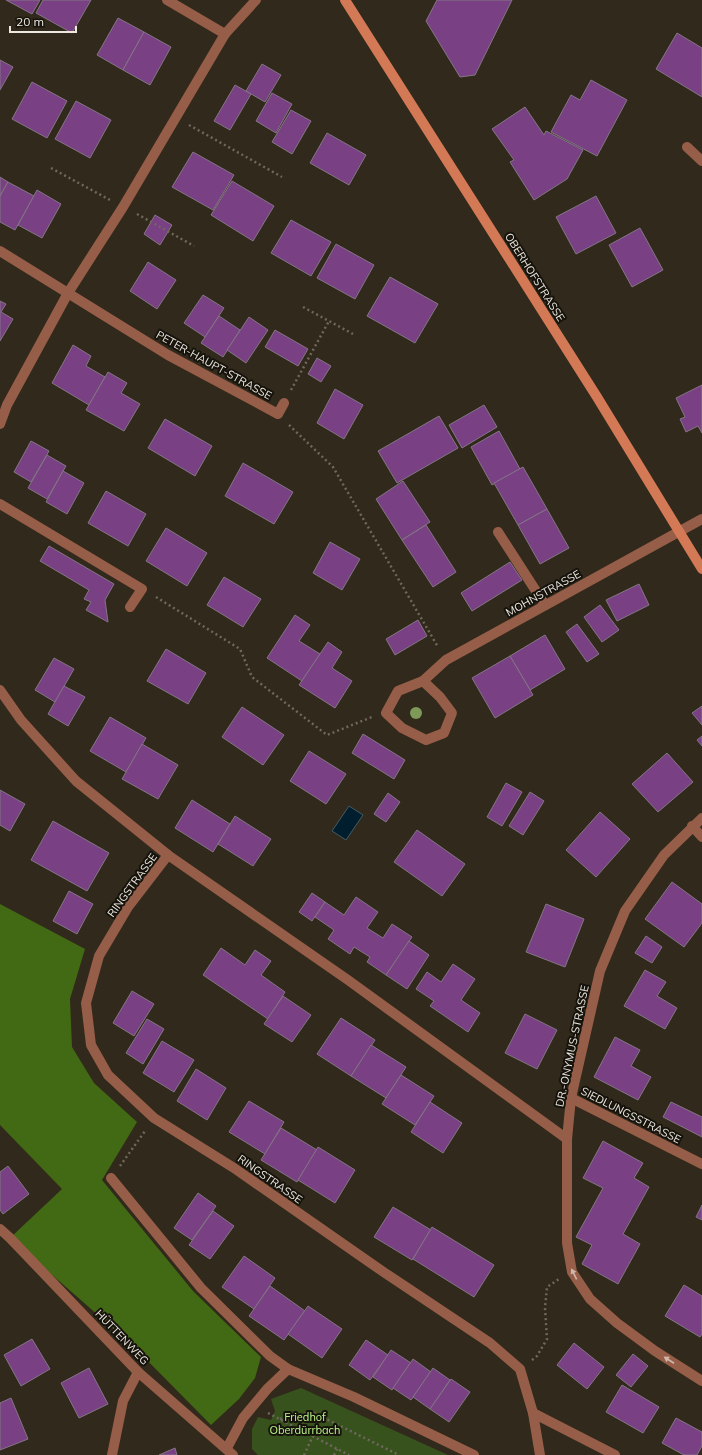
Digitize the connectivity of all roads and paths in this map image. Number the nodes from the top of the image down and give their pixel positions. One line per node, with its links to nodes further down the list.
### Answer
1 (166, 0): 4 (street)
2 (256, 0): 4 (street)
3 (345, 0): 19 (street, OBERHOFSTRASSE)
4 (225, 34): 5 (street)
5 (175, 117): 8 (path); 10 (street)
6 (687, 147): 7 (street)
7 (702, 161)
8 (282, 177)
9 (0, 251): 10 (street, PETER-HAUPT-STRASSE)
10 (68, 293): 15 (street, PETER-HAUPT-STRASSE); 16 (street)
11 (303, 307): 12 (path)
12 (329, 321): 13 (path); 14 (path, PETER-HAUPT-STRASSE)
13 (352, 334)
14 (284, 403): 15 (street, PETER-HAUPT-STRASSE)
15 (278, 414): 25 (path)
16 (0, 424)
17 (0, 504): 22 (street)
18 (702, 519): 19 (street, MOHNSTRASSE)
19 (679, 531): 21 (street, OBERHOFSTRASSE); 23 (street, MOHNSTRASSE)
20 (498, 532): 23 (street)
21 (702, 569)
22 (142, 589): 24 (street); 28 (path)
23 (544, 605): 25 (street, MOHNSTRASSE)
24 (130, 607)
25 (446, 660): 26 (street, MOHNSTRASSE)
26 (423, 681): 28 (street, MOHNSTRASSE); 28 (street)
27 (0, 690): 32 (street)
28 (386, 713)
29 (702, 818): 30 (street, DR.-ONYMUS-STRASSE)
30 (692, 826): 31 (street); 33 (street, DR.-ONYMUS-STRASSE)
31 (702, 837)
32 (168, 855): 34 (street, RINGSTRASSE); 35 (street, RINGSTRASSE)
33 (571, 1098): 35 (street, DR.-ONYMUS-STRASSE); 36 (street, SIEDLUNGSSTRASSE)
34 (154, 1118): 37 (path); 41 (street, RINGSTRASSE)
35 (567, 1139): 39 (street, DR.-ONYMUS-STRASSE)
36 (702, 1164)
37 (111, 1178): 40 (street)
38 (0, 1228): 42 (street, HÜTTENWEG)
39 (572, 1272): 41 (path); 43 (street, DR.-ONYMUS-STRASSE, one-way to 39)
40 (288, 1369): 44 (street); 55 (street)
41 (520, 1369): 45 (street)
42 (138, 1372): 49 (street, HÜTTENWEG); 50 (street)
43 (702, 1381)
44 (255, 1406): 46 (path); 49 (street)
45 (533, 1413): 56 (street); 57 (street)
46 (280, 1419): 47 (path); 54 (path)
47 (313, 1436): 48 (path); 51 (path)
48 (337, 1449): 52 (path); 53 (path)
49 (230, 1452)
50 (112, 1455)
51 (304, 1455)
52 (334, 1455)
53 (349, 1455)
54 (399, 1455)
55 (474, 1455)
56 (540, 1455)
57 (615, 1455)

